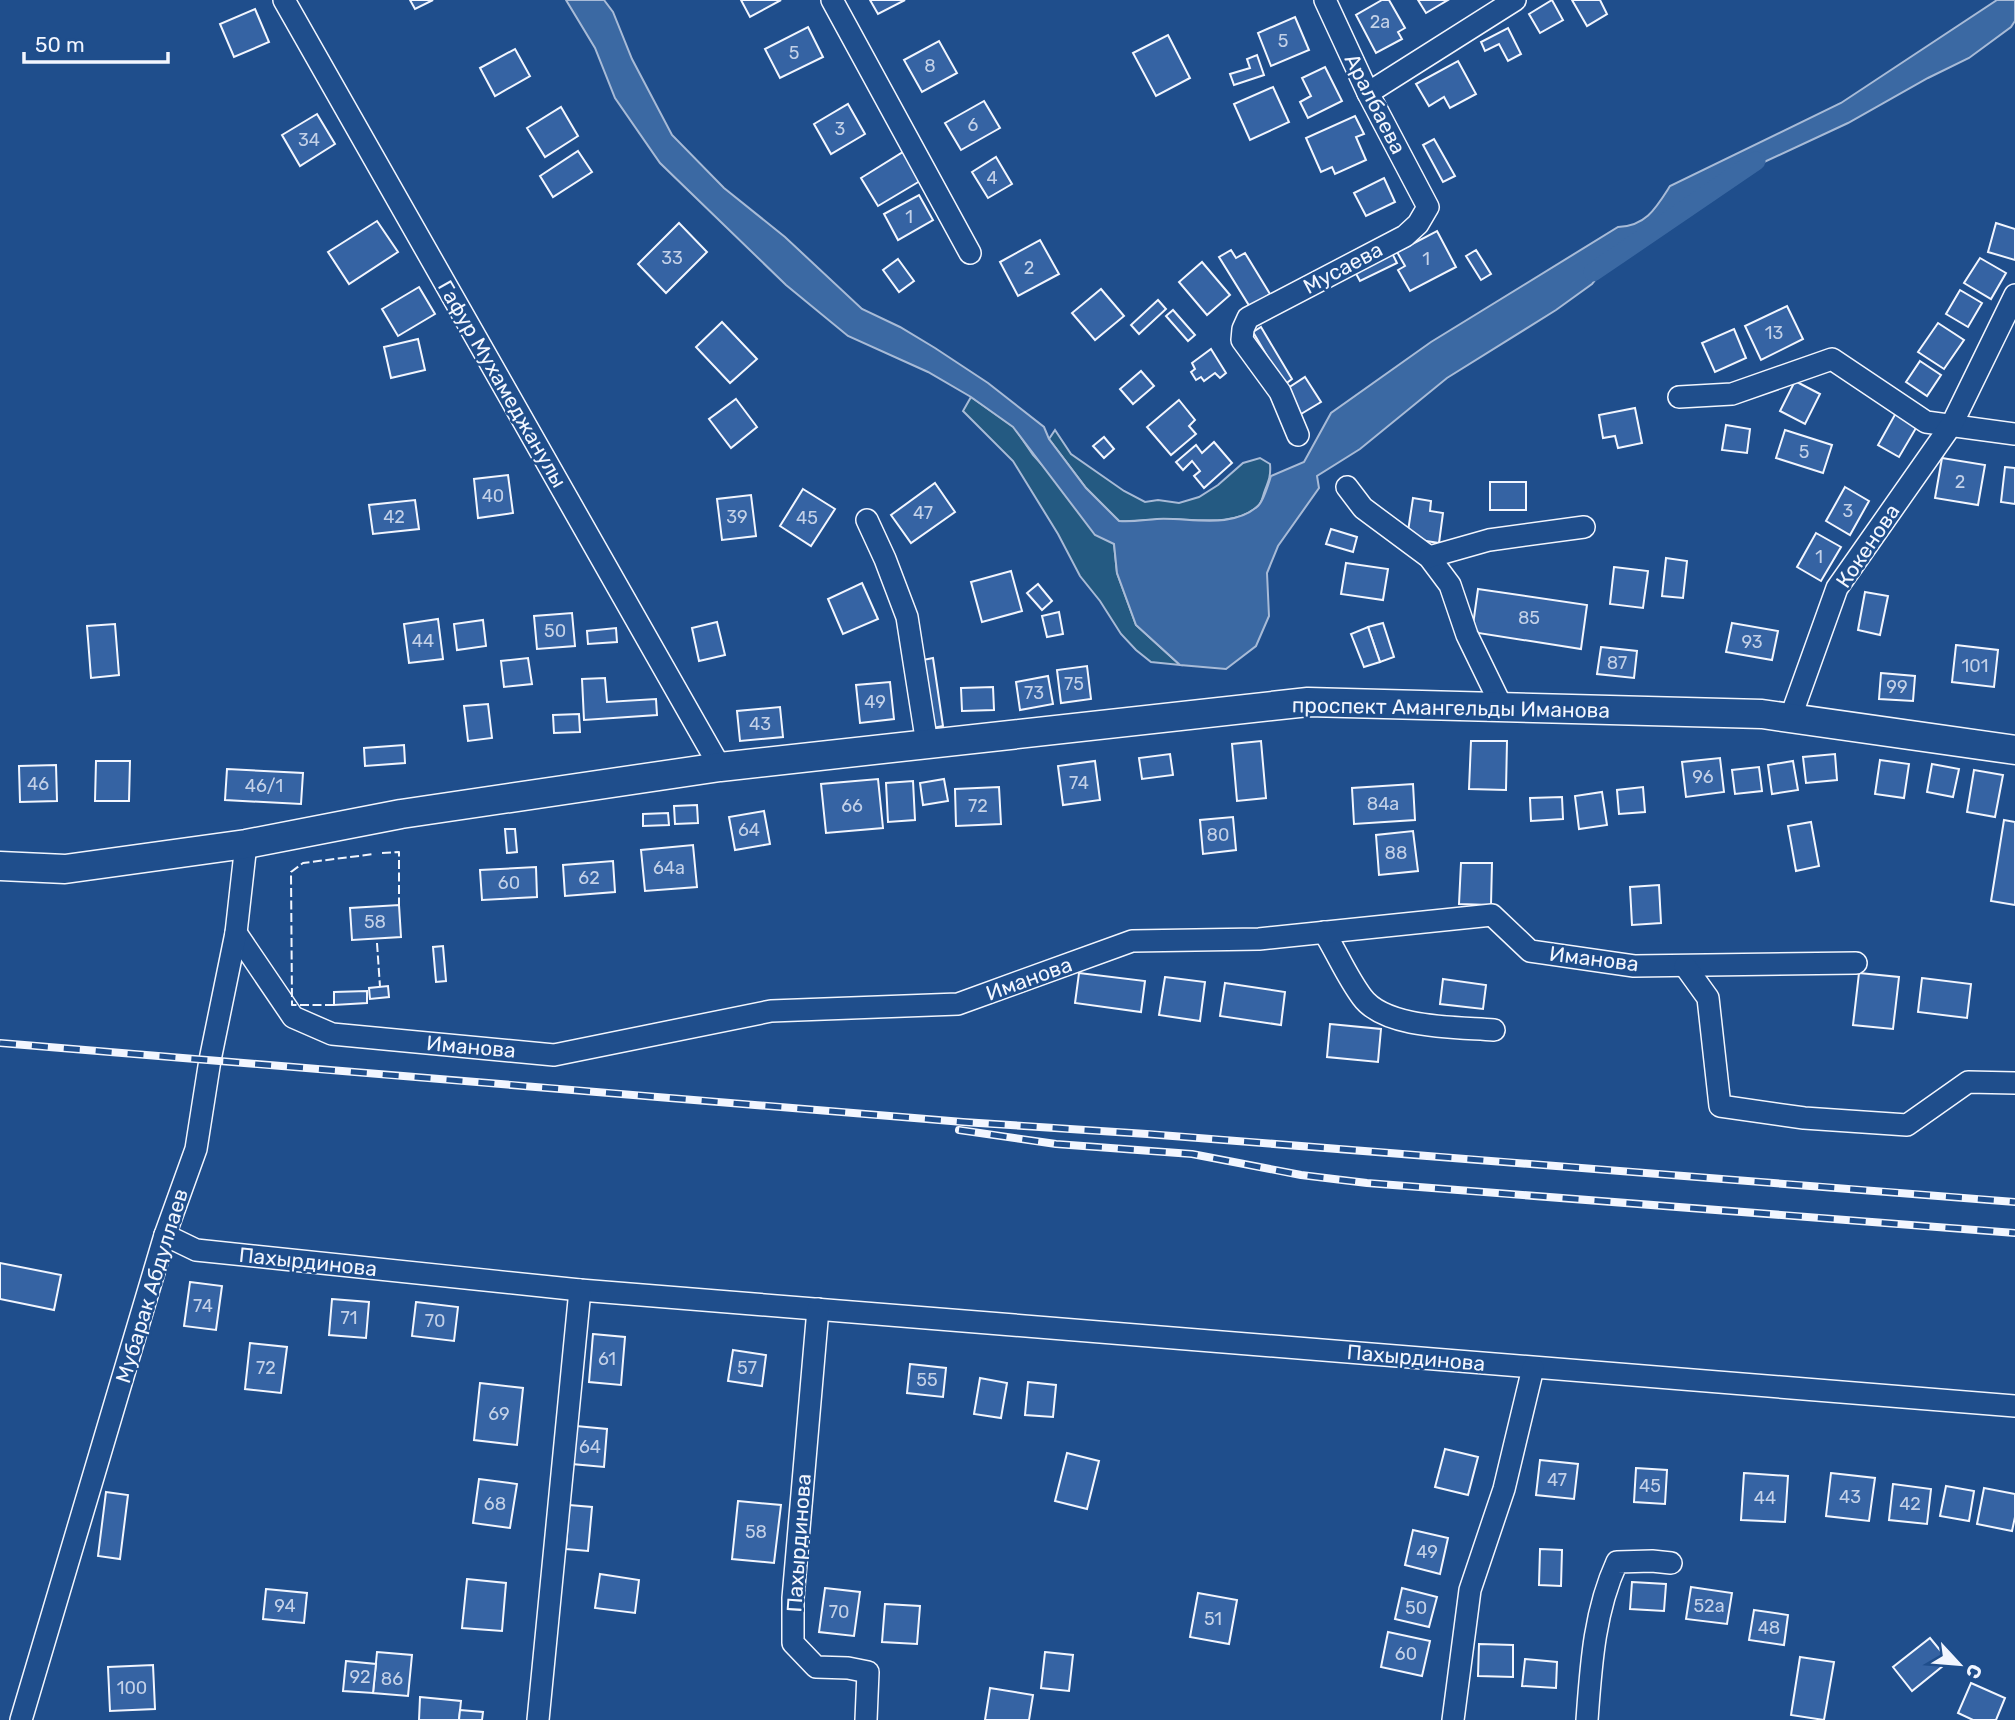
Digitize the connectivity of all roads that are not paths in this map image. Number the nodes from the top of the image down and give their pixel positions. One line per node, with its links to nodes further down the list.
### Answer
1 (284, 0): 21 (street, Гафур Мухамеджанулы)
2 (832, 0): 7 (street)
3 (1325, 0): 5 (street, Аралбаева)
4 (1515, 0): 5 (street)
5 (1368, 93): 6 (street, Аралбаева)
6 (1428, 206): 12 (street, Мусаева)
7 (970, 253)
8 (2015, 295): 10 (street, Кокенова)
9 (1679, 397): 10 (street)
10 (1952, 424): 11 (street); 18 (street, Кокенова)
11 (2015, 434)
12 (1298, 435)
13 (1347, 487): 16 (street)
14 (867, 520): 19 (street)
15 (1584, 527): 16 (street)
16 (1429, 557): 17 (street)
17 (1502, 707): 18 (main road, проспект Амангельды Иманова); 19 (main road, проспект Амангельды Иманова)
18 (1790, 719): 20 (main road, проспект Амангельды Иманова)
19 (926, 744): 21 (main road, проспект Амангельды Иманова)
20 (2015, 750)
21 (720, 767): 22 (main road)
22 (246, 844): 23 (main road); 25 (street, Мубарак Абдуллаев)
23 (0, 866)
24 (1324, 932): 25 (street, Иманова); 27 (street, Иманова); 28 (street)
25 (236, 933): 30 (street, Мубарак Абдуллаев)
26 (1856, 963): 27 (street, Иманова)
27 (1685, 966): 29 (street)
28 (1494, 1030)
29 (2015, 1083)
30 (165, 1235): 31 (street, Пахырдинова); 36 (street, Мубарак Абдуллаев)
31 (580, 1290): 32 (street, Пахырдинова); 37 (street)
32 (818, 1309): 33 (street, Пахырдинова); 38 (street, Пахырдинова)
33 (1533, 1368): 34 (street, Пахырдинова); 39 (street)
34 (2015, 1406)
35 (1671, 1563): 40 (street)
36 (20, 1720)
37 (538, 1720)
38 (866, 1720)
39 (1453, 1720)
40 (1587, 1720)

